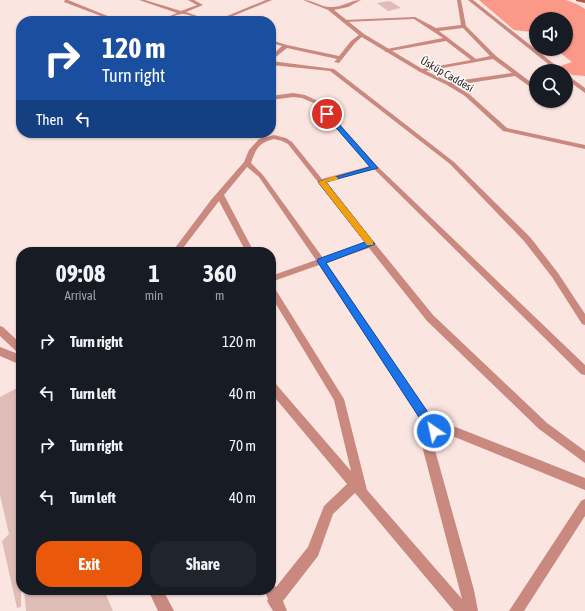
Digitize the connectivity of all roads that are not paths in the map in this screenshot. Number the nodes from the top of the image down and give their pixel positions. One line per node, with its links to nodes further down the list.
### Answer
1 (81, 0): 11 (street)
2 (141, 0): 14 (street)
3 (190, 0): 14 (street)
4 (270, 0): 18 (street)
5 (305, 0): 13 (street, Üsküp Caddesi)
6 (359, 0): 13 (street)
7 (459, 0): 8 (street); 20 (street)
8 (467, 0)
9 (470, 0): 32 (street)
10 (578, 0): 12 (main road)
11 (68, 2): 15 (street)
12 (585, 2)
13 (330, 9): 19 (street, Üsküp Caddesi)
14 (182, 13): 16 (street); 17 (street)
15 (105, 16)
16 (174, 16)
17 (192, 16)
18 (230, 16)
19 (344, 21): 21 (street); 22 (street, Üsküp Caddesi)
20 (464, 26): 21 (street); 28 (street)
21 (435, 30): 23 (street)
22 (362, 35): 26 (street, Üsküp Caddesi); 29 (street)
23 (446, 39): 26 (street); 30 (street)
24 (276, 43): 25 (street)
25 (286, 46): 27 (street); 29 (street)
26 (387, 51): 34 (street, Üsküp Caddesi)
27 (276, 55)
28 (494, 57): 30 (street); 35 (street)
29 (340, 58): 33 (street)
30 (474, 60): 34 (street)
31 (276, 64): 33 (street)
32 (551, 64)
33 (332, 70): 54 (street)
34 (422, 71): 37 (street, Üsküp Caddesi)
35 (516, 74): 37 (street); 38 (street)
36 (573, 82): 39 (street)
37 (449, 84): 43 (street, Üsküp Caddesi)
38 (529, 84)
39 (585, 91)
40 (276, 97): 45 (street)
41 (276, 137): 46 (street)
42 (270, 138): 44 (street)
43 (585, 147)
44 (247, 163): 47 (street); 51 (street)
45 (375, 168): 46 (street); 59 (street)
46 (321, 182): 48 (street)
47 (220, 195): 49 (street); 50 (street)
48 (370, 244): 51 (street); 62 (street)
49 (181, 247)
50 (247, 247)
51 (321, 261): 52 (street); 61 (street)
52 (276, 277)
53 (276, 297): 64 (street)
54 (585, 321)
55 (0, 330): 56 (street)
56 (16, 345)
57 (0, 351): 58 (street)
58 (16, 358)
59 (585, 371)
60 (276, 392): 64 (street)
61 (434, 431): 63 (street); 70 (street)
62 (585, 458)
63 (585, 484)
64 (358, 490): 67 (street); 69 (street)
65 (585, 506): 71 (street)
66 (158, 595): 68 (street)
67 (275, 601)
68 (166, 611)
69 (463, 611)
70 (471, 611)
71 (516, 611)

